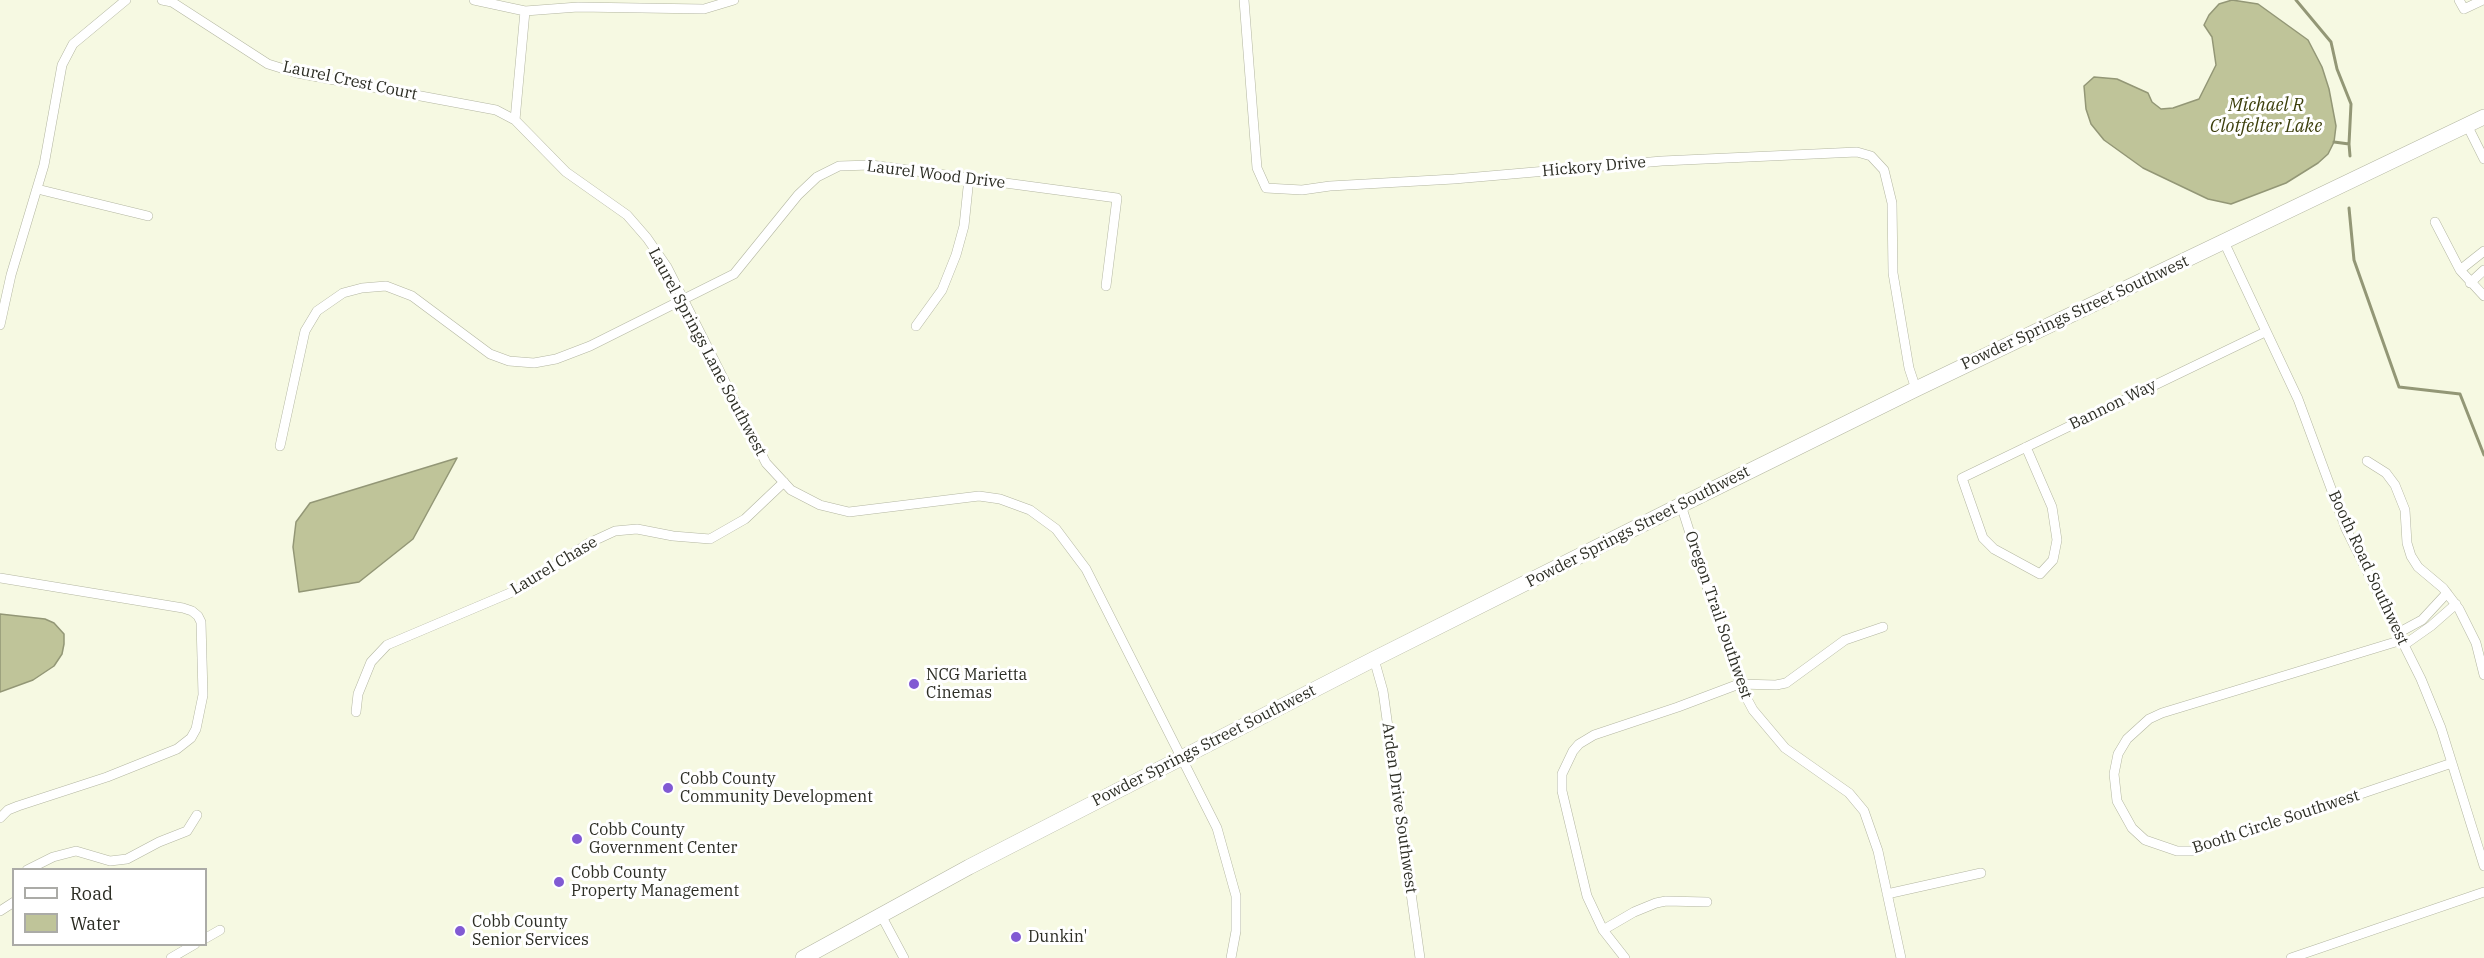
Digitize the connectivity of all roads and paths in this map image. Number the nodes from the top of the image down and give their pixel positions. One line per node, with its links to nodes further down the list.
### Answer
1 (126, 0): 13 (street)
2 (162, 0): 9 (street, Laurel Crest Court)
3 (474, 0): 8 (street)
4 (734, 0): 8 (street)
5 (1244, 0): 27 (street, Hickory Drive)
6 (2483, 0): 7 (street)
7 (2462, 4)
8 (525, 11): 9 (street)
9 (516, 120): 23 (street, Laurel Springs Lane Southwest)
10 (2479, 122): 11 (street); 16 (main road, Powder Springs Street Southwest)
11 (2484, 159)
12 (969, 178): 21 (street, Laurel Wood Drive); 23 (street, Laurel Wood Drive); 25 (street)
13 (37, 189): 14 (street); 24 (street)
14 (148, 216)
15 (2435, 222): 18 (street)
16 (2224, 242): 26 (street, Booth Road Southwest); 27 (main road, Powder Springs Street Southwest)
17 (2484, 251): 18 (street)
18 (2460, 270): 20 (street)
19 (2484, 270): 20 (street)
20 (2470, 283): 22 (street)
21 (1106, 286)
22 (2484, 296)
23 (684, 300): 28 (street, Laurel Wood Drive); 31 (street, Laurel Springs Lane Southwest)
24 (0, 325)
25 (916, 326)
26 (2265, 332): 29 (street, Bannon Way); 37 (street, Booth Road Southwest)
27 (1916, 389): 32 (main road, Powder Springs Street Southwest)
28 (280, 446)
29 (2026, 447): 29 (street, Bannon Way)
30 (2367, 460): 34 (street)
31 (784, 482): 41 (street, Laurel Chase); 42 (street, Laurel Springs Lane Southwest)
32 (1681, 505): 38 (main road, Powder Springs Street Southwest); 40 (street, Oregon Trail Southwest)
33 (0, 578): 45 (street)
34 (2447, 593): 35 (street); 37 (street)
35 (2456, 604): 37 (street); 39 (street)
36 (1882, 627): 40 (street)
37 (2401, 640): 43 (street, Booth Road Southwest); 43 (street, Booth Circle Southwest)
38 (1374, 659): 42 (main road, Powder Springs Street Southwest); 61 (street, Arden Drive Southwest)
39 (2484, 675)
40 (1739, 684): 50 (street, Oregon Trail Southwest); 54 (street)
41 (356, 712)
42 (1180, 759): 52 (main road, Powder Springs Street Southwest); 60 (street, Laurel Springs Lane Southwest)
43 (2452, 763): 46 (street, Booth Road Southwest)
44 (197, 815): 47 (street)
45 (0, 818)
46 (2484, 866)
47 (31, 868)
48 (1981, 873): 50 (street)
49 (2484, 892): 64 (street)
50 (1887, 894): 63 (street, Oregon Trail Southwest)
51 (1707, 902): 54 (street)
52 (881, 915): 58 (main road, Powder Springs Street Southwest); 59 (street)
53 (220, 930): 55 (street)
54 (1603, 930): 62 (street)
55 (207, 937)
56 (193, 946): 57 (street)
57 (171, 958)
58 (803, 958)
59 (904, 958)
60 (1231, 958)
61 (1420, 958)
62 (1625, 958)
63 (1901, 958)
64 (2291, 958)

